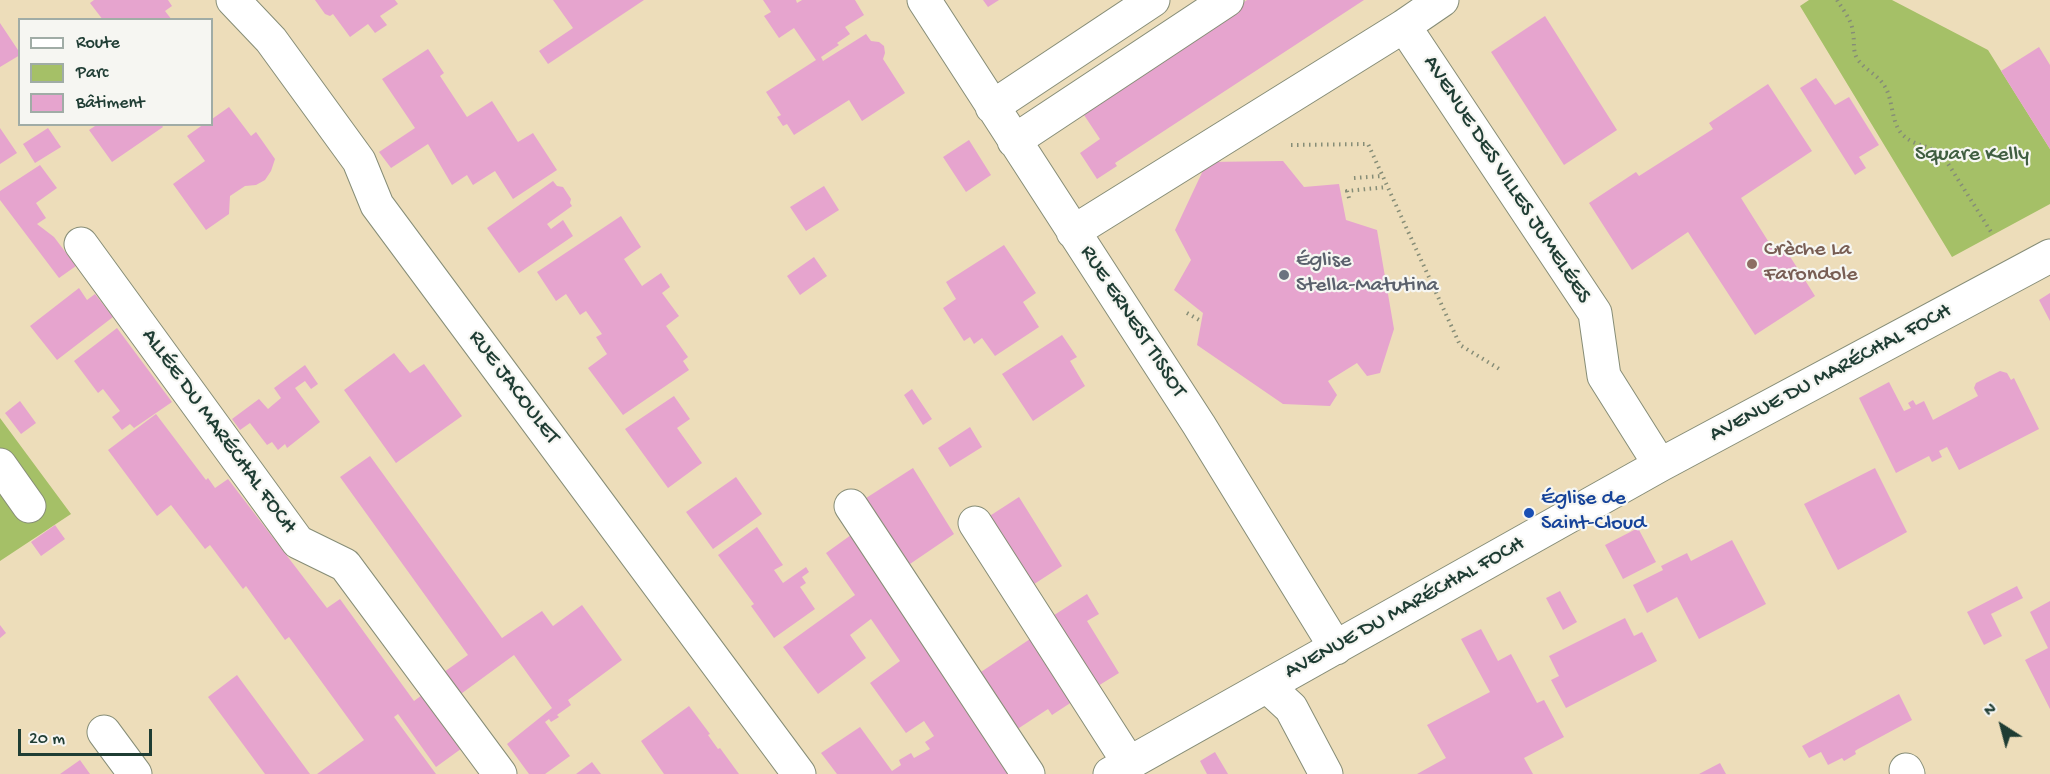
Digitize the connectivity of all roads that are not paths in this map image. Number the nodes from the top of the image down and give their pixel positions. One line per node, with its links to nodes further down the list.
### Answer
1 (233, 0): 23 (street, RUE JACOULET)
2 (924, 0): 7 (street, RUE ERNEST TISSOT)
3 (1153, 0): 7 (street)
4 (1227, 0): 8 (street)
5 (1442, 0): 6 (street)
6 (1404, 26): 9 (street); 13 (street, AVENUE DES VILLES JUMELÉES)
7 (992, 107): 8 (street, RUE ERNEST TISSOT)
8 (1014, 141): 9 (street, RUE ERNEST TISSOT)
9 (1073, 232): 17 (street, RUE ERNEST TISSOT)
10 (81, 244): 22 (street, ALLÉE DU MARÉCHAL FOCH)
11 (2050, 256): 13 (street, AVENUE DU MARÉCHAL FOCH)
12 (0, 465): 14 (street)
13 (1659, 465): 17 (street, AVENUE DU MARÉCHAL FOCH)
14 (29, 506)
15 (851, 506): 24 (street)
16 (975, 523): 20 (street)
17 (1336, 648): 18 (street, AVENUE DU MARÉCHAL FOCH)
18 (1267, 686): 20 (street, AVENUE DU MARÉCHAL FOCH); 25 (street)
19 (105, 732): 21 (street)
20 (1119, 769)
21 (135, 774)
22 (500, 774)
23 (799, 774)
24 (1028, 774)
25 (1326, 774)

